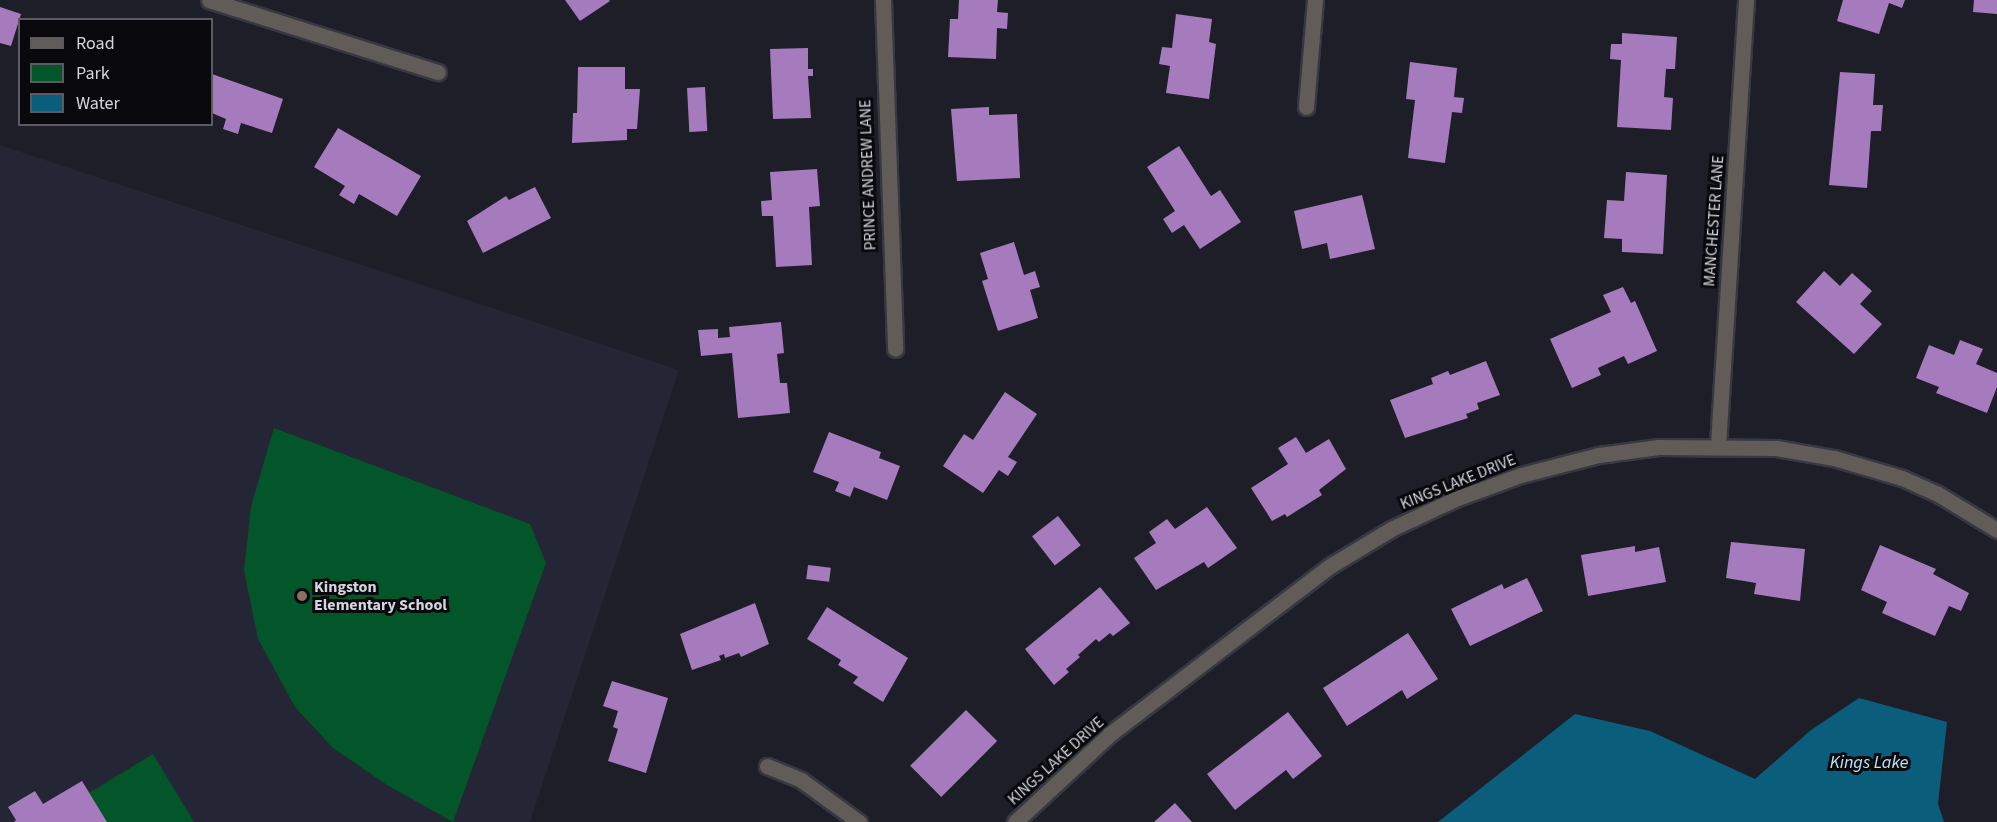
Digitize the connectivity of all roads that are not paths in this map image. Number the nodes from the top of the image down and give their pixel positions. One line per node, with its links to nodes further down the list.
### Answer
1 (209, 0): 5 (street)
2 (883, 0): 7 (street, PRINCE ANDREW LANE)
3 (1315, 0): 6 (street)
4 (1746, 0): 8 (street, MANCHESTER LANE)
5 (438, 72)
6 (1306, 106)
7 (895, 349)
8 (1718, 445): 9 (street, KINGS LAKE DRIVE); 12 (street, KINGS LAKE DRIVE)
9 (1997, 530)
10 (767, 766): 11 (street)
11 (859, 822)
12 (1015, 822)

